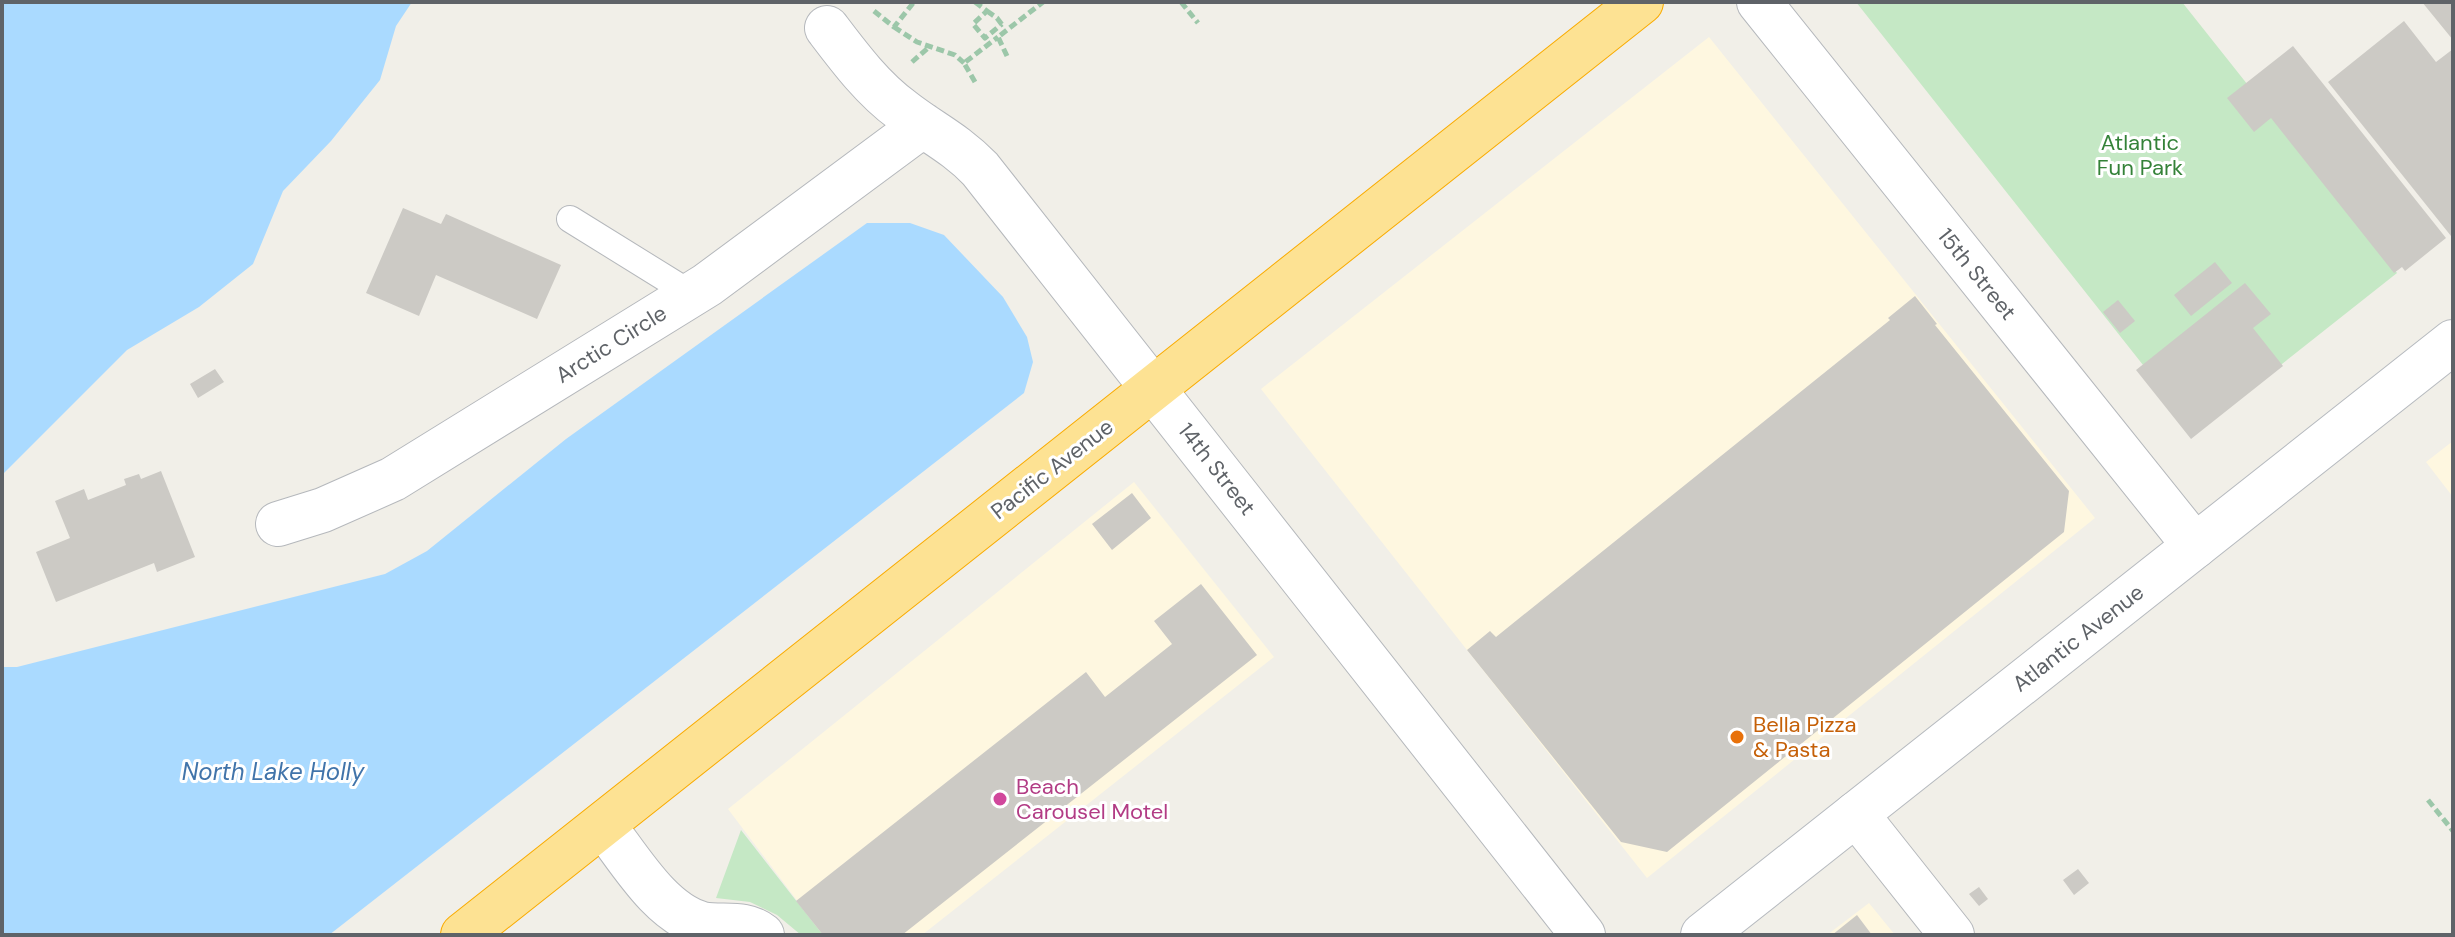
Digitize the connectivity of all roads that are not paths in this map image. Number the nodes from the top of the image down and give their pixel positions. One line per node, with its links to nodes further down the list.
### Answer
1 (1641, 2): 8 (highway, Pacific Avenue)
2 (1759, 2): 10 (street, 15th Street)
3 (827, 28): 4 (street, 14th Street)
4 (923, 125): 6 (street, Arctic Circle); 8 (street, 14th Street)
5 (570, 219): 6 (lane)
6 (691, 294): 9 (street, Arctic Circle)
7 (2453, 342): 10 (street, Atlantic Avenue)
8 (1154, 388): 12 (highway, Pacific Avenue); 15 (street, 14th Street)
9 (278, 524)
10 (2195, 546): 11 (street, Atlantic Avenue)
11 (1856, 814): 16 (street, Atlantic Avenue); 17 (street)
12 (603, 825): 13 (highway, Pacific Avenue); 14 (street)
13 (463, 935)
14 (762, 935)
15 (1583, 935)
16 (1703, 935)
17 (1952, 935)

